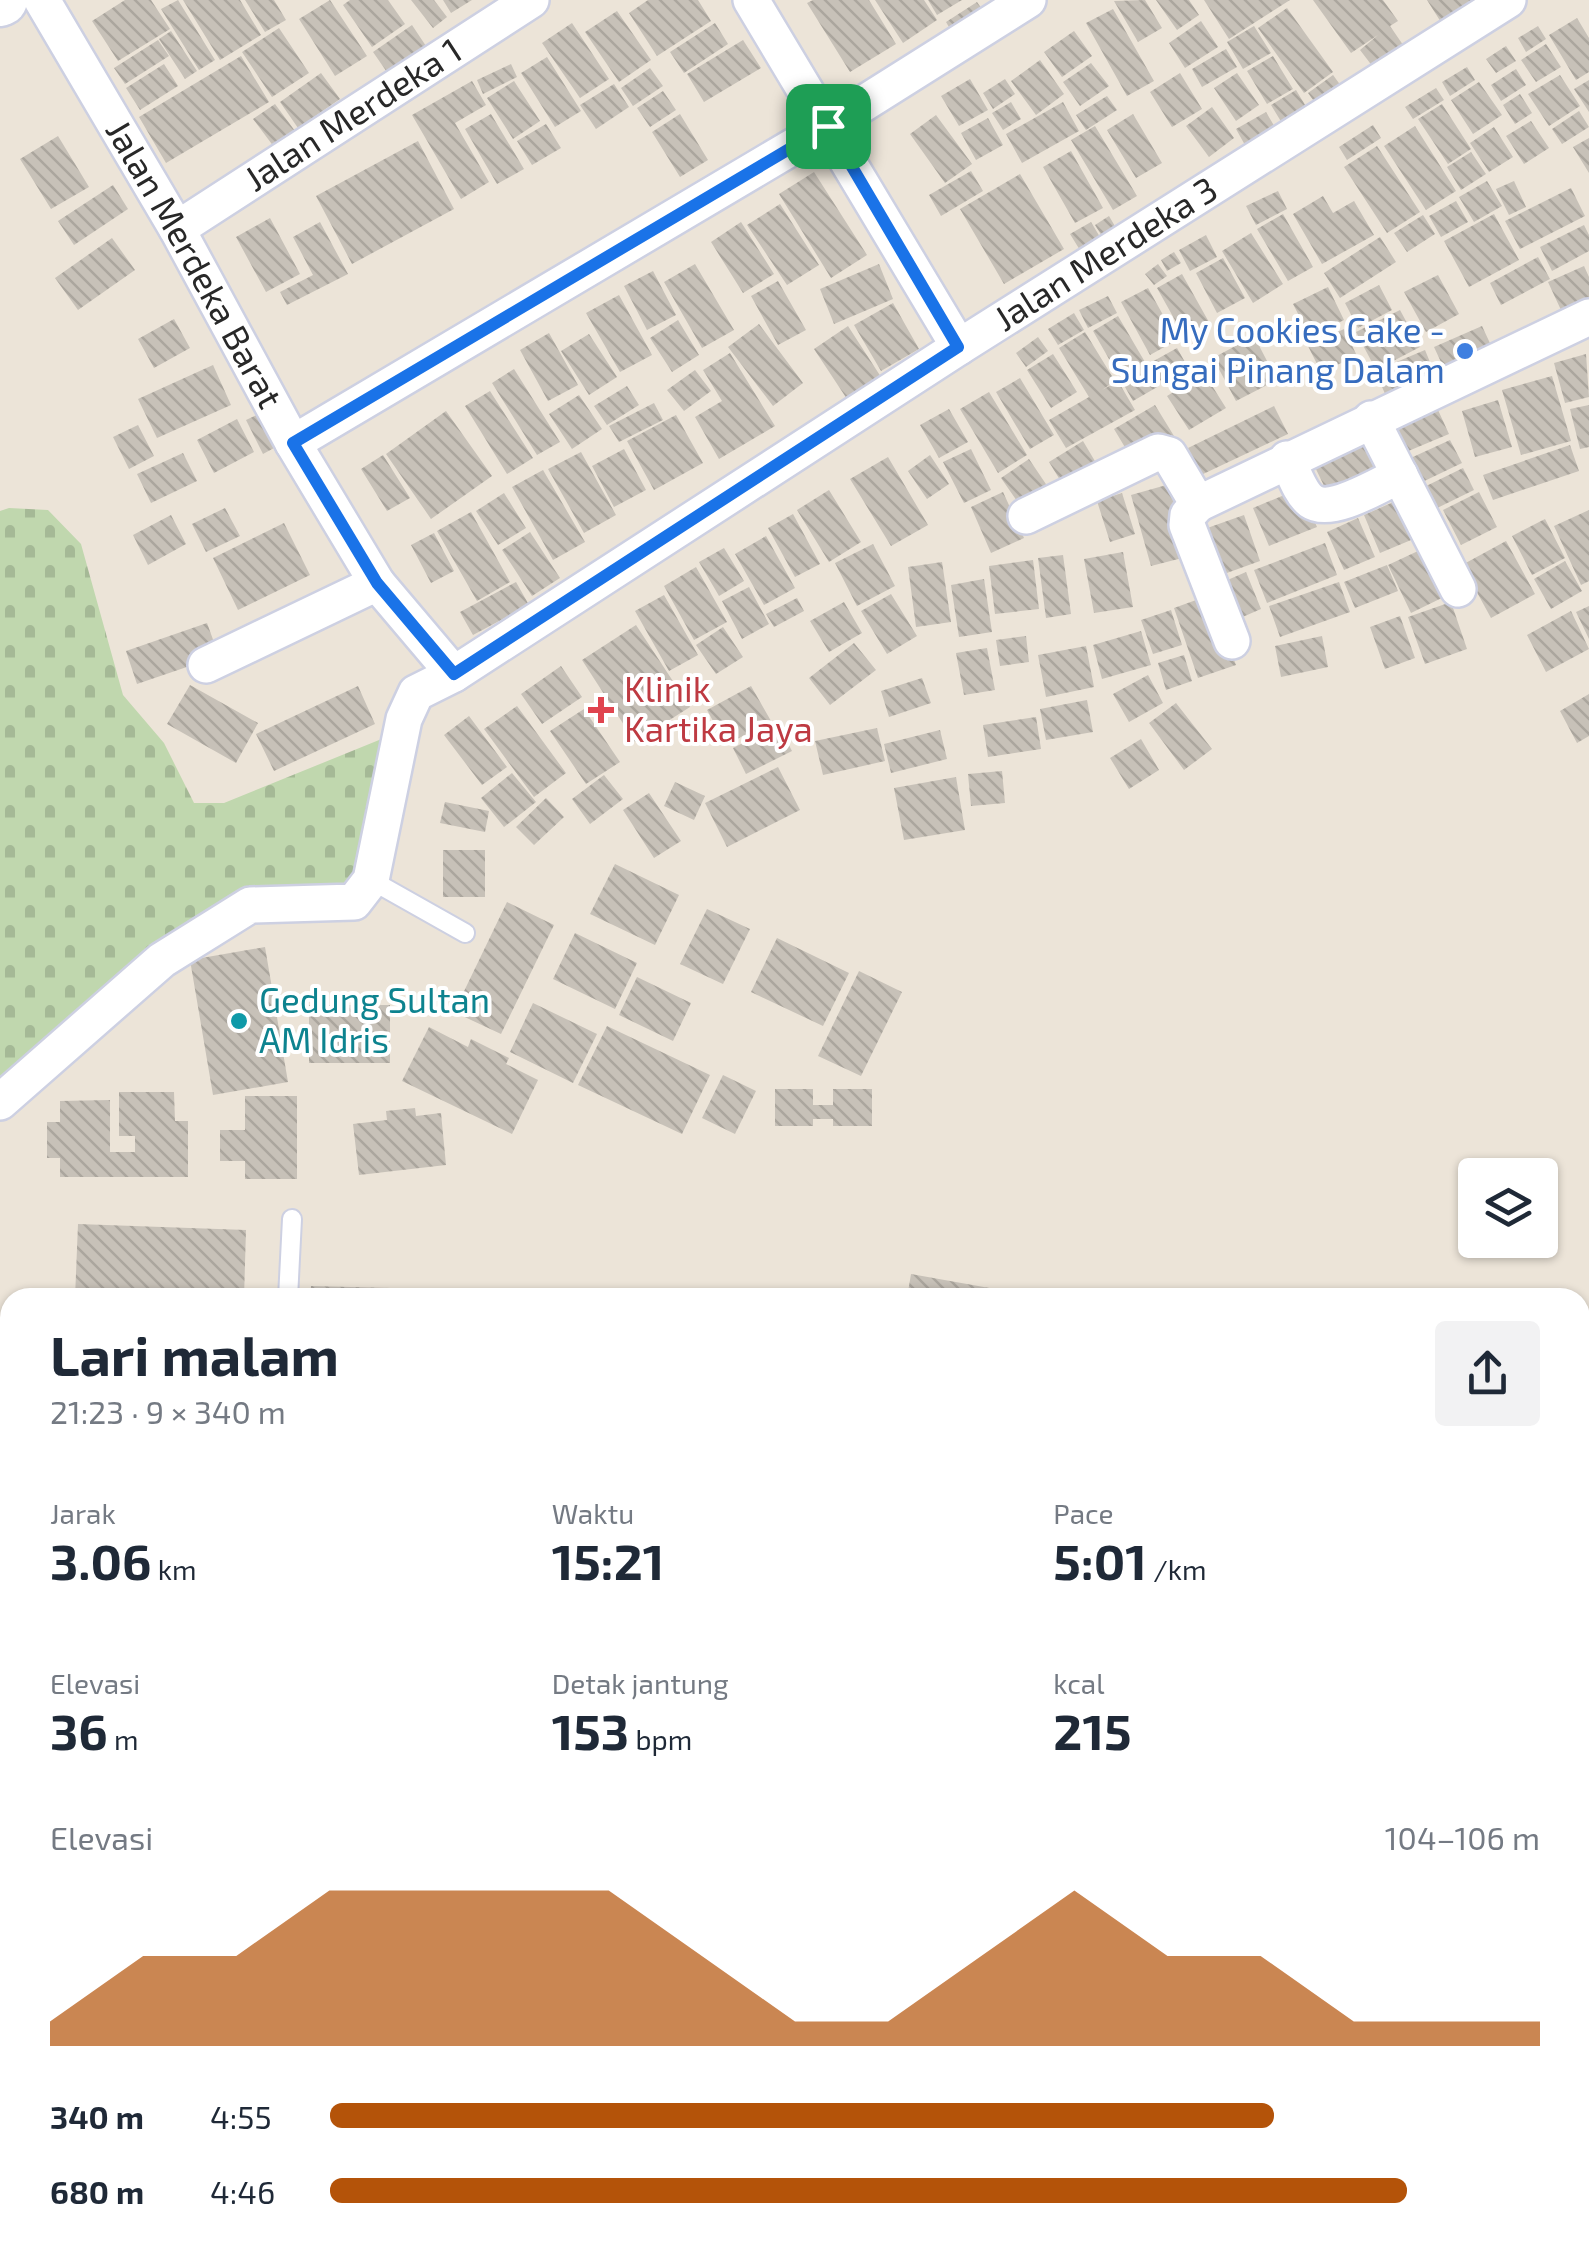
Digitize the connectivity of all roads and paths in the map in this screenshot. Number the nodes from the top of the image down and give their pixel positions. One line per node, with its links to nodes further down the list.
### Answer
1 (42, 0): 7 (street, Jalan Merdeka Barat)
2 (531, 0): 7 (street, Jalan Merdeka 1)
3 (751, 0): 6 (street)
4 (1028, 0): 6 (street)
5 (1508, 0): 9 (street, Jalan Merdeka 3)
6 (828, 126): 9 (street); 11 (street)
7 (177, 228): 11 (street, Jalan Merdeka Barat)
8 (1589, 317): 10 (street)
9 (958, 347): 20 (street, Jalan Merdeka 3)
10 (1371, 419): 12 (street); 13 (street)
11 (293, 443): 16 (street, Jalan Merdeka Barat)
12 (1286, 460): 13 (street); 14 (street)
13 (1400, 476): 17 (street)
14 (1198, 504): 15 (street); 18 (street)
15 (1026, 516)
16 (377, 583): 19 (street); 20 (street, Jalan Merdeka Barat)
17 (1458, 589)
18 (1232, 642)
19 (206, 665)
20 (454, 674): 21 (street, Jalan Merdeka 3)
21 (371, 880): 22 (lane); 23 (street)
22 (465, 933)
23 (0, 1102)
24 (292, 1218): 25 (lane)
25 (288, 1288)

